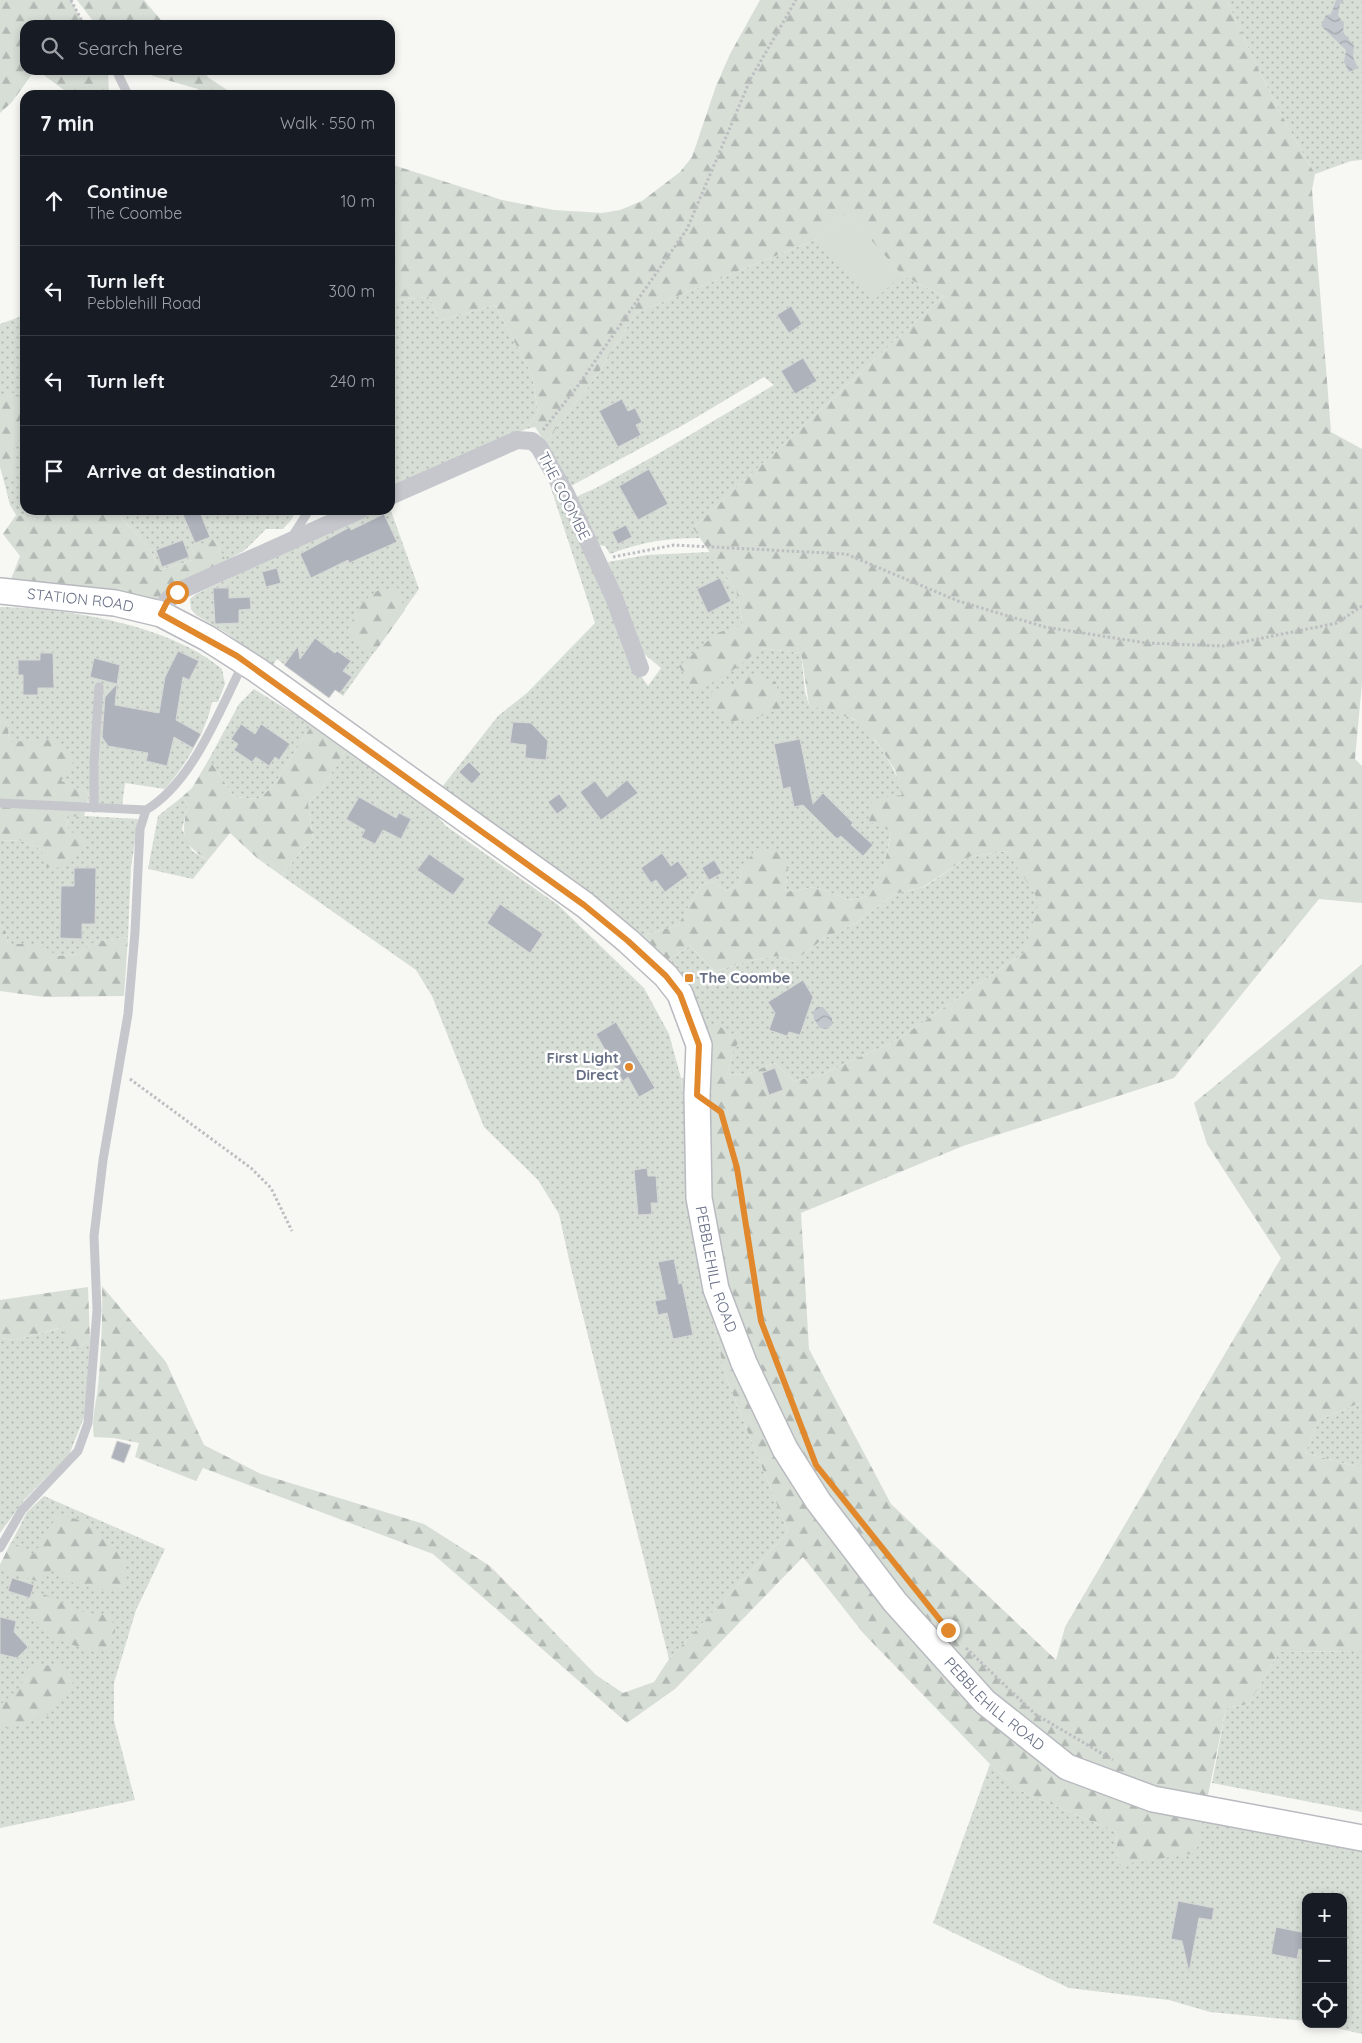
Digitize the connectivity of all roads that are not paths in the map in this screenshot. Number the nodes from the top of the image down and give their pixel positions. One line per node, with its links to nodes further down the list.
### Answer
1 (118, 75): 2 (lane)
2 (126, 90)
3 (395, 494): 10 (street, THE COOMBE)
4 (306, 515): 6 (lane)
5 (349, 515): 6 (street)
6 (288, 543): 8 (street)
7 (0, 591): 8 (main road, STATION ROAD)
8 (161, 614): 9 (main road, PEBBLEHILL ROAD)
9 (245, 661): 14 (lane); 16 (main road, PEBBLEHILL ROAD)
10 (640, 668)
11 (98, 687): 13 (lane)
12 (0, 803): 13 (lane)
13 (94, 808): 14 (lane)
14 (146, 810): 15 (lane)
15 (0, 1548)
16 (1362, 1838)

